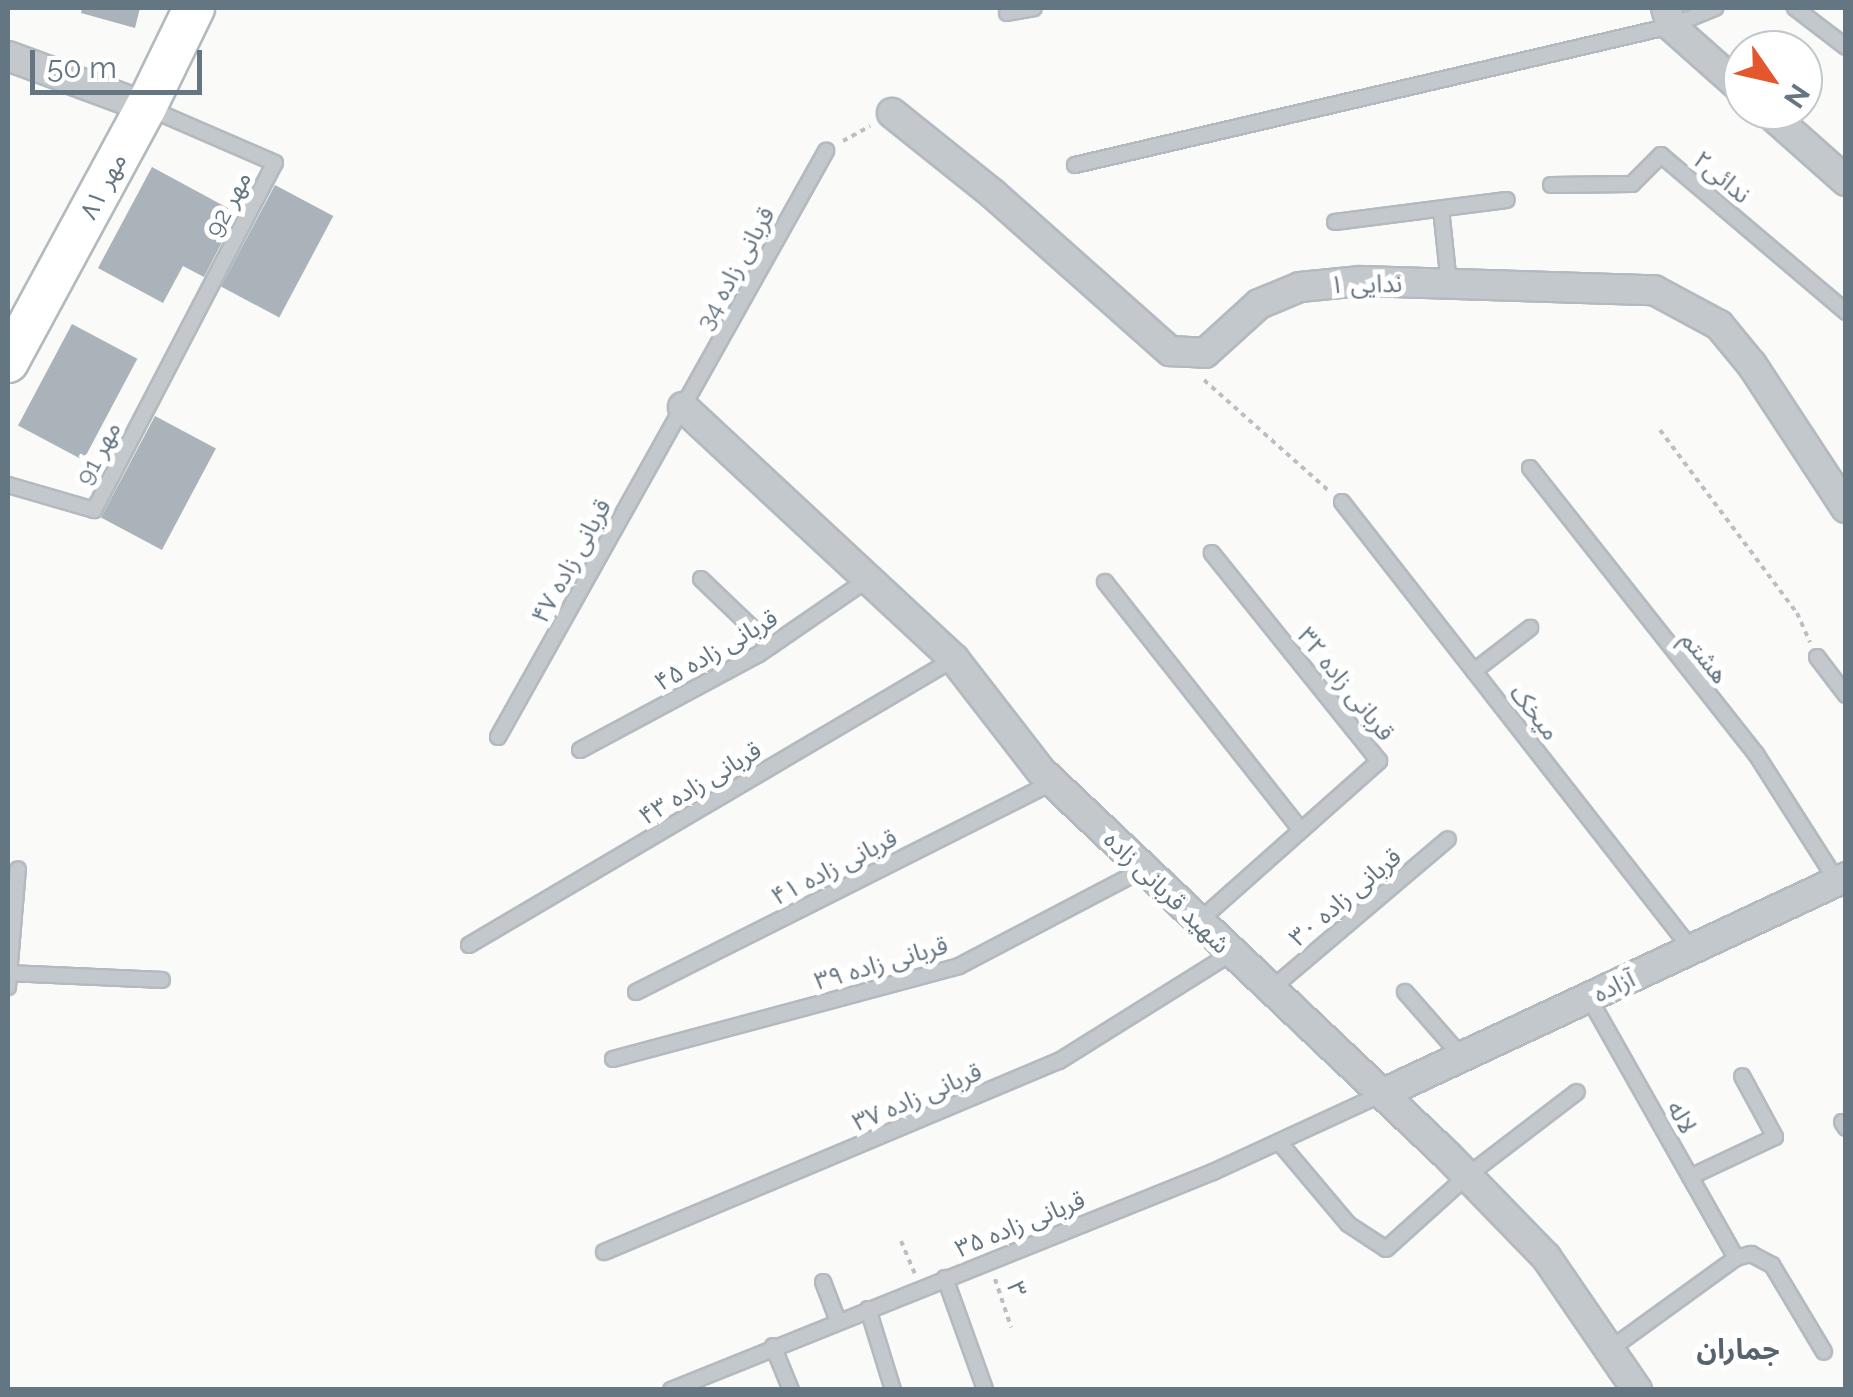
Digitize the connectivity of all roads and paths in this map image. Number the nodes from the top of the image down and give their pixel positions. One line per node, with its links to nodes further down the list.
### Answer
1 (194, 8): 10 (street, مهر ۸۱)
2 (1034, 8): 5 (lane)
3 (1715, 8): 6 (lane)
4 (1795, 8): 7 (lane)
5 (1007, 13)
6 (1668, 17): 9 (street); 14 (lane)
7 (1846, 46)
8 (8, 56): 10 (street)
9 (1723, 71)
10 (146, 107): 22 (lane, مهر 92); 24 (street, مهر ۸۱)
11 (892, 113): 13 (path); 23 (street)
12 (1789, 130): 15 (street)
13 (826, 151): 25 (lane, قربانی زاده 34)
14 (1075, 165)
15 (1846, 181)
16 (1551, 185): 21 (lane, ندائی۲)
17 (1507, 200): 18 (lane)
18 (1441, 209): 19 (lane); 20 (lane)
19 (1336, 222)
20 (1448, 284): 23 (street, ندایی ۱); 30 (street, ندایی ۱)
21 (1846, 312)
22 (184, 337): 28 (lane, مهر 91)
23 (1170, 351): 29 (path)
24 (8, 362)
25 (683, 407): 33 (street, شهید قربانی زاده); 41 (lane, قربانی زاده ۴۷)
26 (1660, 430): 37 (path)
27 (1530, 468): 48 (lane, هشتم)
28 (8, 485)
29 (1342, 502): 39 (lane, میخک)
30 (1844, 503)
31 (1212, 553): 44 (lane, قربانی زاده ۳۲)
32 (700, 579): 36 (lane)
33 (868, 579): 36 (lane, قربانی زاده ۴۵); 38 (street, شهید قربانی زاده)
34 (1105, 582): 44 (lane)
35 (1530, 628): 39 (lane)
36 (772, 646): 42 (lane, قربانی زاده ۴۵)
37 (1816, 656): 40 (lane)
38 (954, 659): 43 (street, شهید قربانی زاده); 50 (lane, قربانی زاده ۴۳)
39 (1474, 671): 51 (lane, میخک)
40 (1846, 695)
41 (498, 738)
42 (580, 750)
43 (1052, 782): 46 (street, شهید قربانی زاده); 57 (lane, قربانی زاده ۴۱)
44 (1301, 830): 49 (lane, قربانی زاده ۳۲)
45 (1448, 839): 56 (lane, قربانی زاده ۳۰)
46 (1144, 869): 49 (street, شهید قربانی زاده); 61 (lane, قربانی زاده ۳۹)
47 (18, 870): 53 (lane)
48 (1841, 879): 51 (street, آزاده)
49 (1198, 922): 52 (street, شهید قربانی زاده)
50 (469, 945)
51 (1692, 950): 59 (street, آزاده)
52 (1232, 953): 56 (street, شهید قربانی زاده); 69 (lane, قربانی زاده ۳۷)
53 (8, 973): 54 (lane); 55 (lane)
54 (162, 980)
55 (8, 987)
56 (1270, 990): 64 (street, شهید قربانی زاده)
57 (636, 992)
58 (1405, 992): 60 (lane)
59 (1588, 998): 60 (street, آزاده); 67 (lane, لاله)
60 (1462, 1057): 64 (street, آزاده)
61 (614, 1059)
62 (1742, 1076): 67 (lane)
63 (1576, 1092): 66 (lane)
64 (1382, 1094): 65 (lane, قربانی زاده ۳۵); 66 (street, شهید قربانی زاده)
65 (1279, 1142): 66 (lane); 71 (lane, قربانی زاده ۳۵)
66 (1467, 1176): 79 (street, شهید قربانی زاده)
67 (1690, 1176): 70 (lane, لاله)
68 (900, 1240): 74 (path)
69 (604, 1252)
70 (1736, 1258): 79 (lane); 80 (lane)
71 (989, 1261): 72 (lane, قربانی زاده ۳۵); 77 (path, ۳)
72 (945, 1278): 74 (lane, قربانی زاده ۳۵); 82 (lane)
73 (822, 1282): 76 (lane)
74 (920, 1288): 75 (lane, قربانی زاده ۳۵)
75 (868, 1309): 76 (lane, قربانی زاده ۳۵); 85 (lane)
76 (838, 1321): 78 (lane, قربانی زاده ۳۵)
77 (1010, 1327)
78 (774, 1346): 81 (lane, قربانی زاده ۳۵); 84 (lane)
79 (1610, 1350): 86 (street, شهید قربانی زاده)
80 (1824, 1352)
81 (706, 1382): 83 (lane, قربانی زاده ۳۵)
82 (985, 1389)
83 (671, 1390)
84 (791, 1390)
85 (893, 1390)
86 (1636, 1390)

